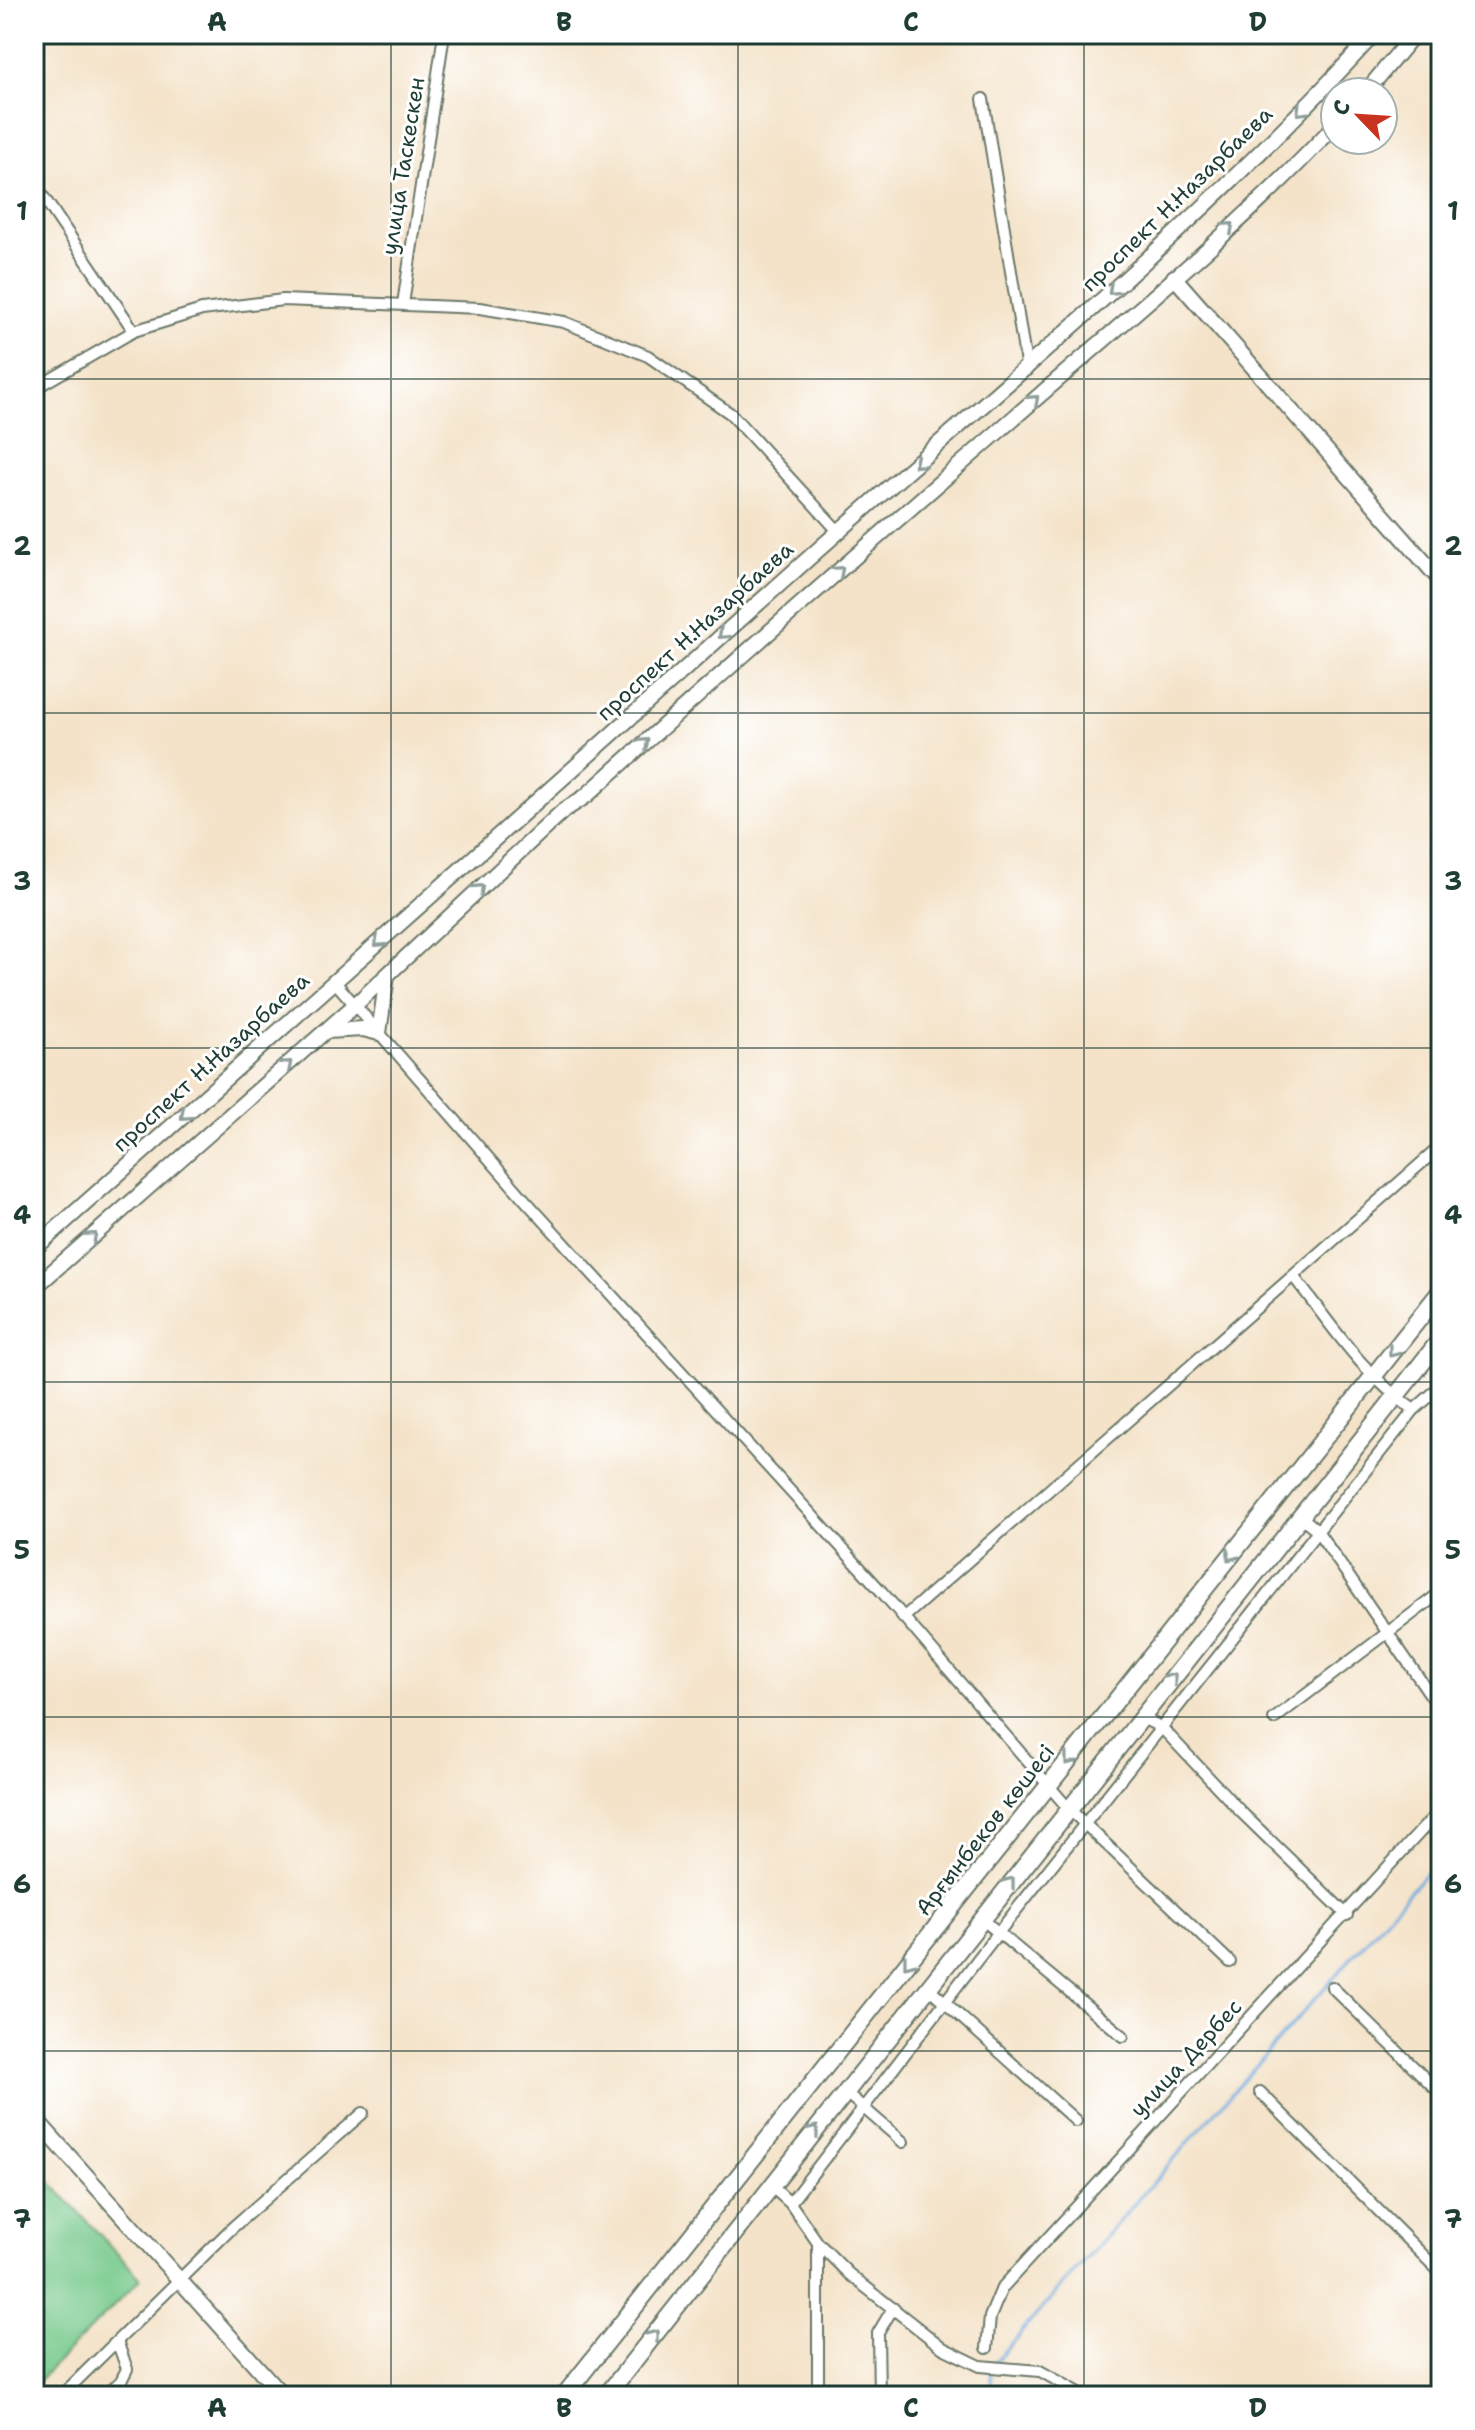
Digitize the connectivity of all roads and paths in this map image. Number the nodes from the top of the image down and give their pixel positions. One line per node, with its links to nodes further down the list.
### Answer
1 (444, 34): 9 (street, улица Таскескен)
2 (1374, 34): 11 (main road, проспект Н.Назарбаева, one-way to 11)
3 (1414, 34): 4 (main road)
4 (1379, 76)
5 (983, 99): 11 (street)
6 (1319, 142): 8 (main road, one-way to 6)
7 (34, 183): 10 (street)
8 (1174, 277): 14 (main road); 15 (main road, one-way to 8)
9 (403, 304): 10 (street); 13 (street)
10 (134, 331): 12 (street)
11 (1027, 370): 13 (main road, проспект Н.Назарбаева, one-way to 13)
12 (34, 389)
13 (839, 532): 16 (main road, проспект Н.Назарбаева, one-way to 16)
14 (1441, 581)
15 (387, 975): 17 (main road); 19 (main road)
16 (334, 981): 17 (street); 21 (main road, проспект Н.Назарбаева, one-way to 21)
17 (355, 1005): 18 (main road); 19 (street)
18 (326, 1031): 19 (main road); 23 (main road, one-way to 18)
19 (379, 1033): 33 (street)
20 (1441, 1146): 22 (street)
21 (34, 1249)
22 (1293, 1276): 26 (street); 33 (street)
23 (34, 1288)
24 (1441, 1291): 26 (main road, Арғынбеков көшесі, one-way to 26)
25 (1441, 1339): 28 (main road)
26 (1373, 1377): 28 (street); 39 (main road, Арғынбеков көшесі, one-way to 39)
27 (1441, 1386): 29 (street)
28 (1395, 1397): 29 (street); 30 (main road)
29 (1414, 1410): 31 (street)
30 (1300, 1516): 31 (street); 36 (main road, one-way to 30)
31 (1316, 1529): 34 (street); 38 (street)
32 (1441, 1592): 34 (street)
33 (903, 1618): 39 (street)
34 (1388, 1633): 35 (street); 37 (street)
35 (1441, 1710)
36 (1141, 1717): 38 (street); 40 (main road)
37 (1274, 1719)
38 (1162, 1728): 42 (street); 43 (street)
39 (1048, 1786): 40 (street); 70 (main road, Арғынбеков көшесі, one-way to 70)
40 (1068, 1808): 42 (street); 44 (main road, one-way to 40)
41 (1441, 1809): 43 (street, улица Дербес)
42 (1084, 1824): 45 (street); 46 (street)
43 (1347, 1915): 66 (street, улица Дербес)
44 (982, 1919): 45 (street); 48 (main road)
45 (998, 1933): 49 (street); 50 (street)
46 (1230, 1962)
47 (1332, 1987): 53 (street)
48 (929, 1988): 49 (street); 51 (main road)
49 (946, 2003): 54 (street); 57 (street)
50 (1123, 2036)
51 (844, 2091): 54 (street); 59 (main road, one-way to 51)
52 (1260, 2092): 62 (street)
53 (1441, 2094)
54 (863, 2108): 58 (street); 60 (street)
55 (363, 2113): 63 (street)
56 (34, 2117): 63 (main road)
57 (1076, 2121)
58 (903, 2142)
59 (770, 2185): 60 (street); 71 (main road, one-way to 59)
60 (790, 2203): 61 (street)
61 (818, 2243): 64 (street); 72 (street)
62 (1441, 2273)
63 (180, 2281): 65 (street); 69 (main road)
64 (893, 2308): 73 (street); 74 (street)
65 (117, 2341): 67 (street); 68 (street)
66 (987, 2348)
67 (61, 2396)
68 (105, 2396)
69 (283, 2396)
70 (564, 2396)
71 (606, 2396)
72 (818, 2396)
73 (879, 2396)
74 (1085, 2396)

